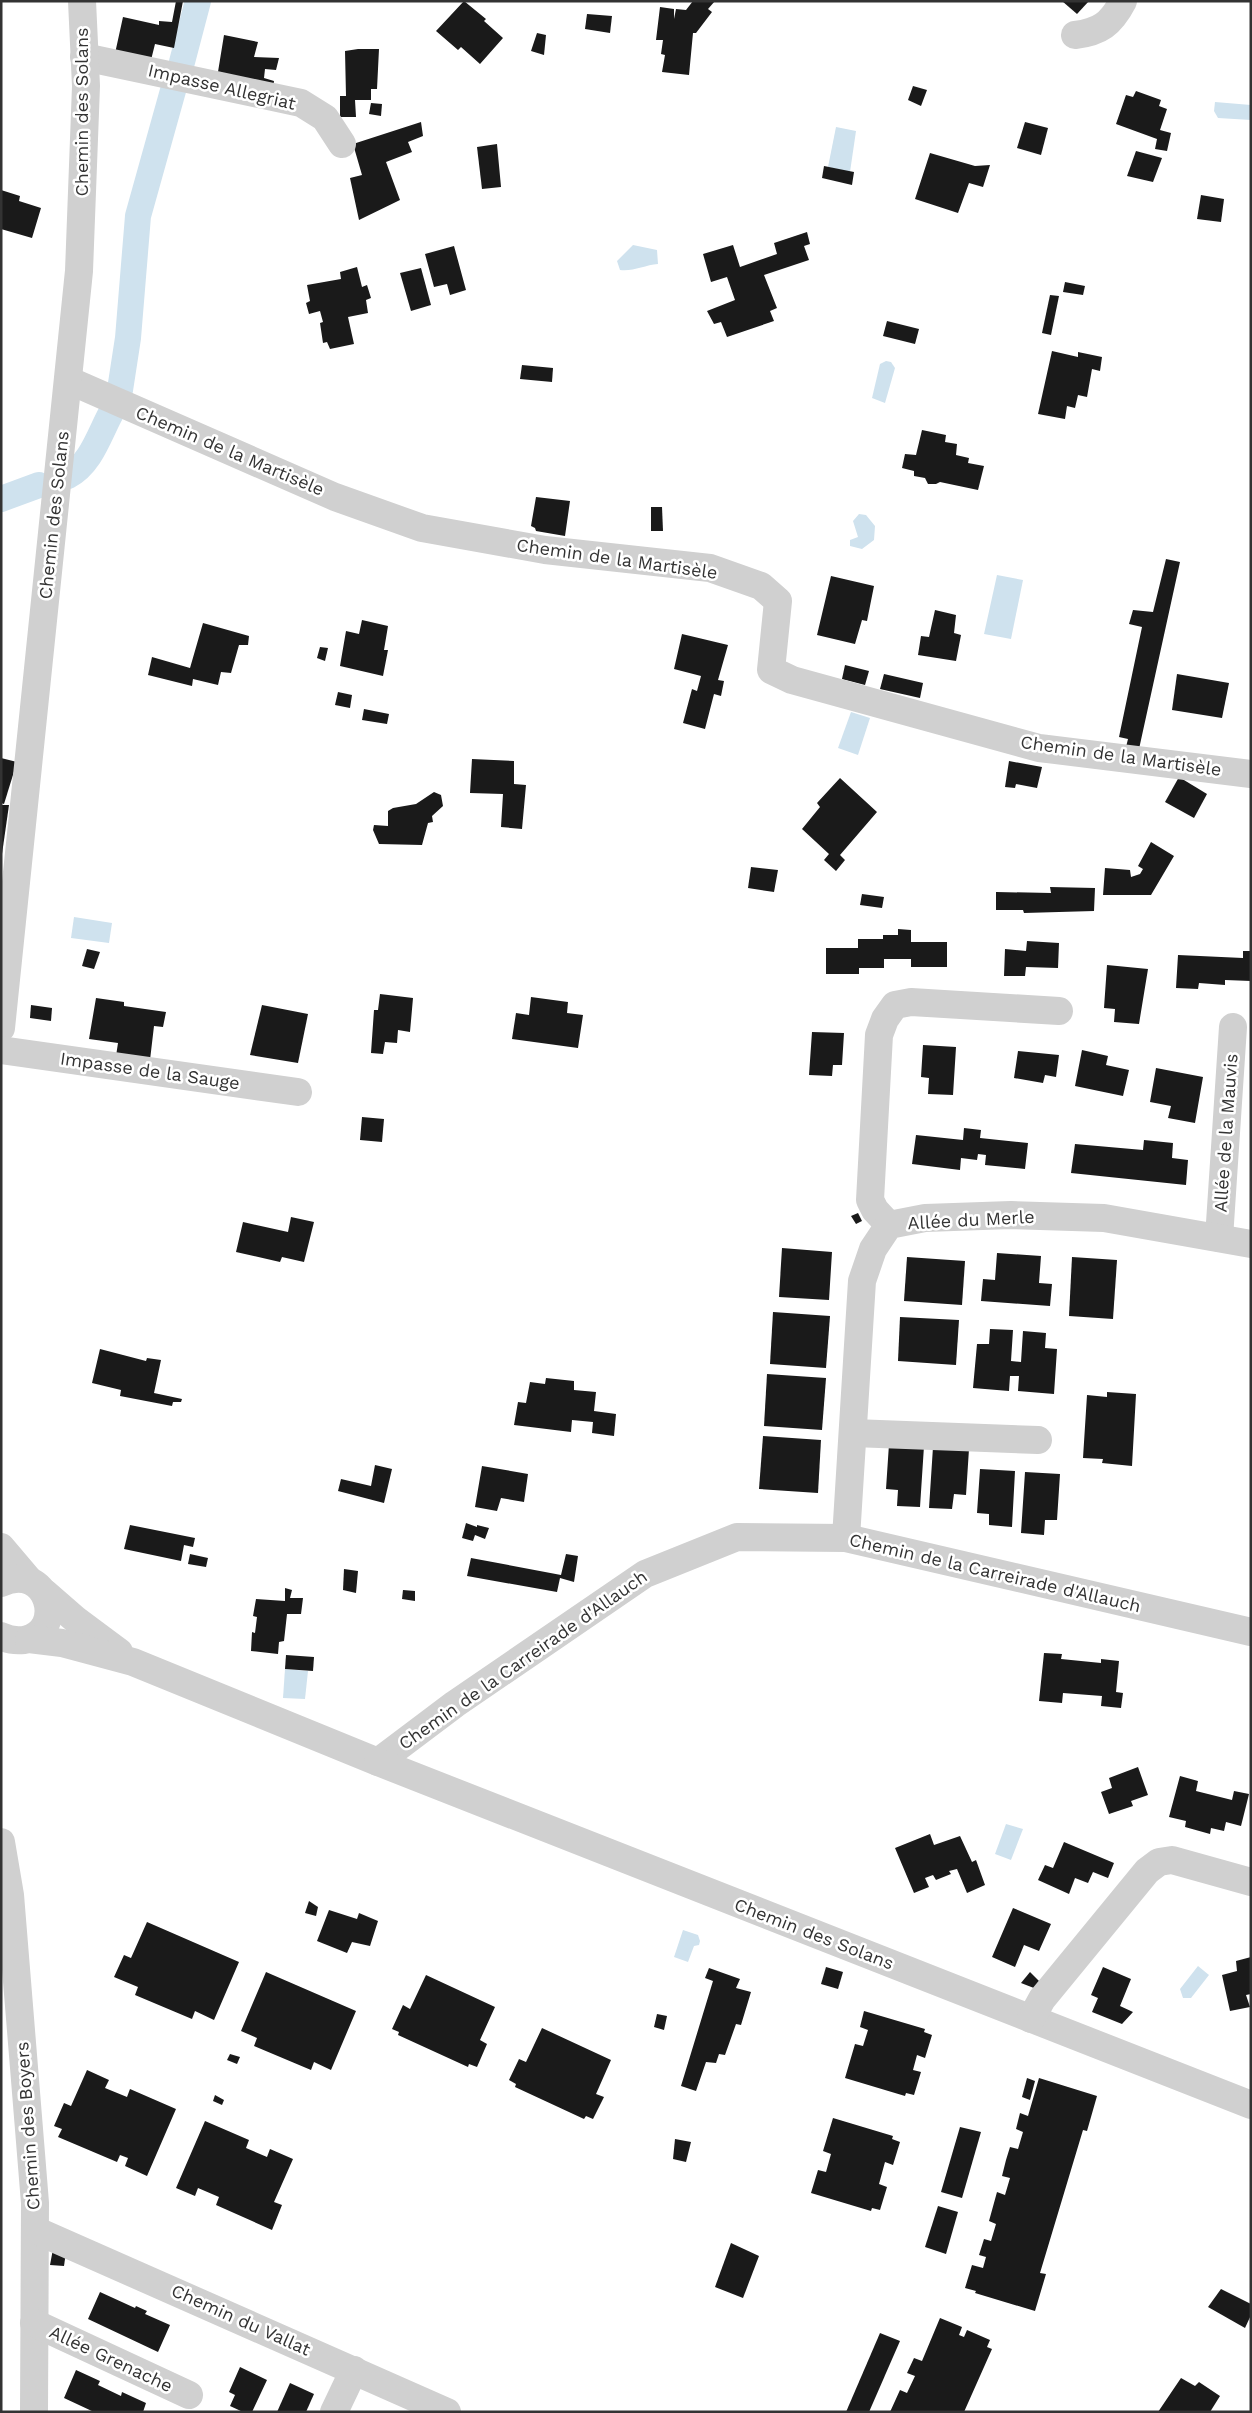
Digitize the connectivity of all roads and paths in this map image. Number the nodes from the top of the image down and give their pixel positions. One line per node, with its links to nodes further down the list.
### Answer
1 (82, 1): 4 (street, Chemin des Solans)
2 (1123, 1): 3 (street)
3 (1074, 34)
4 (84, 56): 5 (street, Impasse Allegriat); 6 (street, Chemin des Solans)
5 (342, 144)
6 (68, 380): 7 (street, Chemin de la Martisèle); 10 (street, Chemin des Solans)
7 (1251, 774)
8 (1059, 1011): 13 (street)
9 (1233, 1027): 14 (street, Allée de la Mauvis)
10 (1, 1028)
11 (1, 1050): 12 (street, Impasse de la Sauge)
12 (298, 1092)
13 (889, 1225): 14 (street, Allée du Merle); 16 (street, Allée du Merle)
14 (1219, 1238): 15 (street, Allée du Merle)
15 (1251, 1244)
16 (853, 1434): 17 (street); 18 (street, Allée du Merle)
17 (1038, 1440)
18 (846, 1538): 22 (street, Chemin de la Carreirade d'Allauch); 26 (street, Chemin de la Carreirade d'Allauch)
19 (1, 1547): 21 (street)
20 (1, 1583): 21 (street)
21 (37, 1587): 24 (street); 25 (street)
22 (1251, 1632)
23 (1, 1636): 24 (street)
24 (29, 1639): 25 (street)
25 (132, 1662): 26 (street)
26 (378, 1762): 29 (street, Chemin des Solans)
27 (1, 1842): 31 (street, Chemin des Boyers)
28 (1251, 1882): 29 (street)
29 (1031, 2019): 30 (street, Chemin des Solans)
30 (1251, 2105)
31 (34, 2230): 32 (street, Chemin des Boyers); 33 (street, Chemin du Vallat)
32 (34, 2323): 34 (street, Allée Grenache); 35 (street, Chemin des Boyers)
33 (354, 2370): 36 (street); 37 (street, Chemin du Vallat)
34 (189, 2395)
35 (34, 2412)
36 (334, 2412)
37 (447, 2412)

